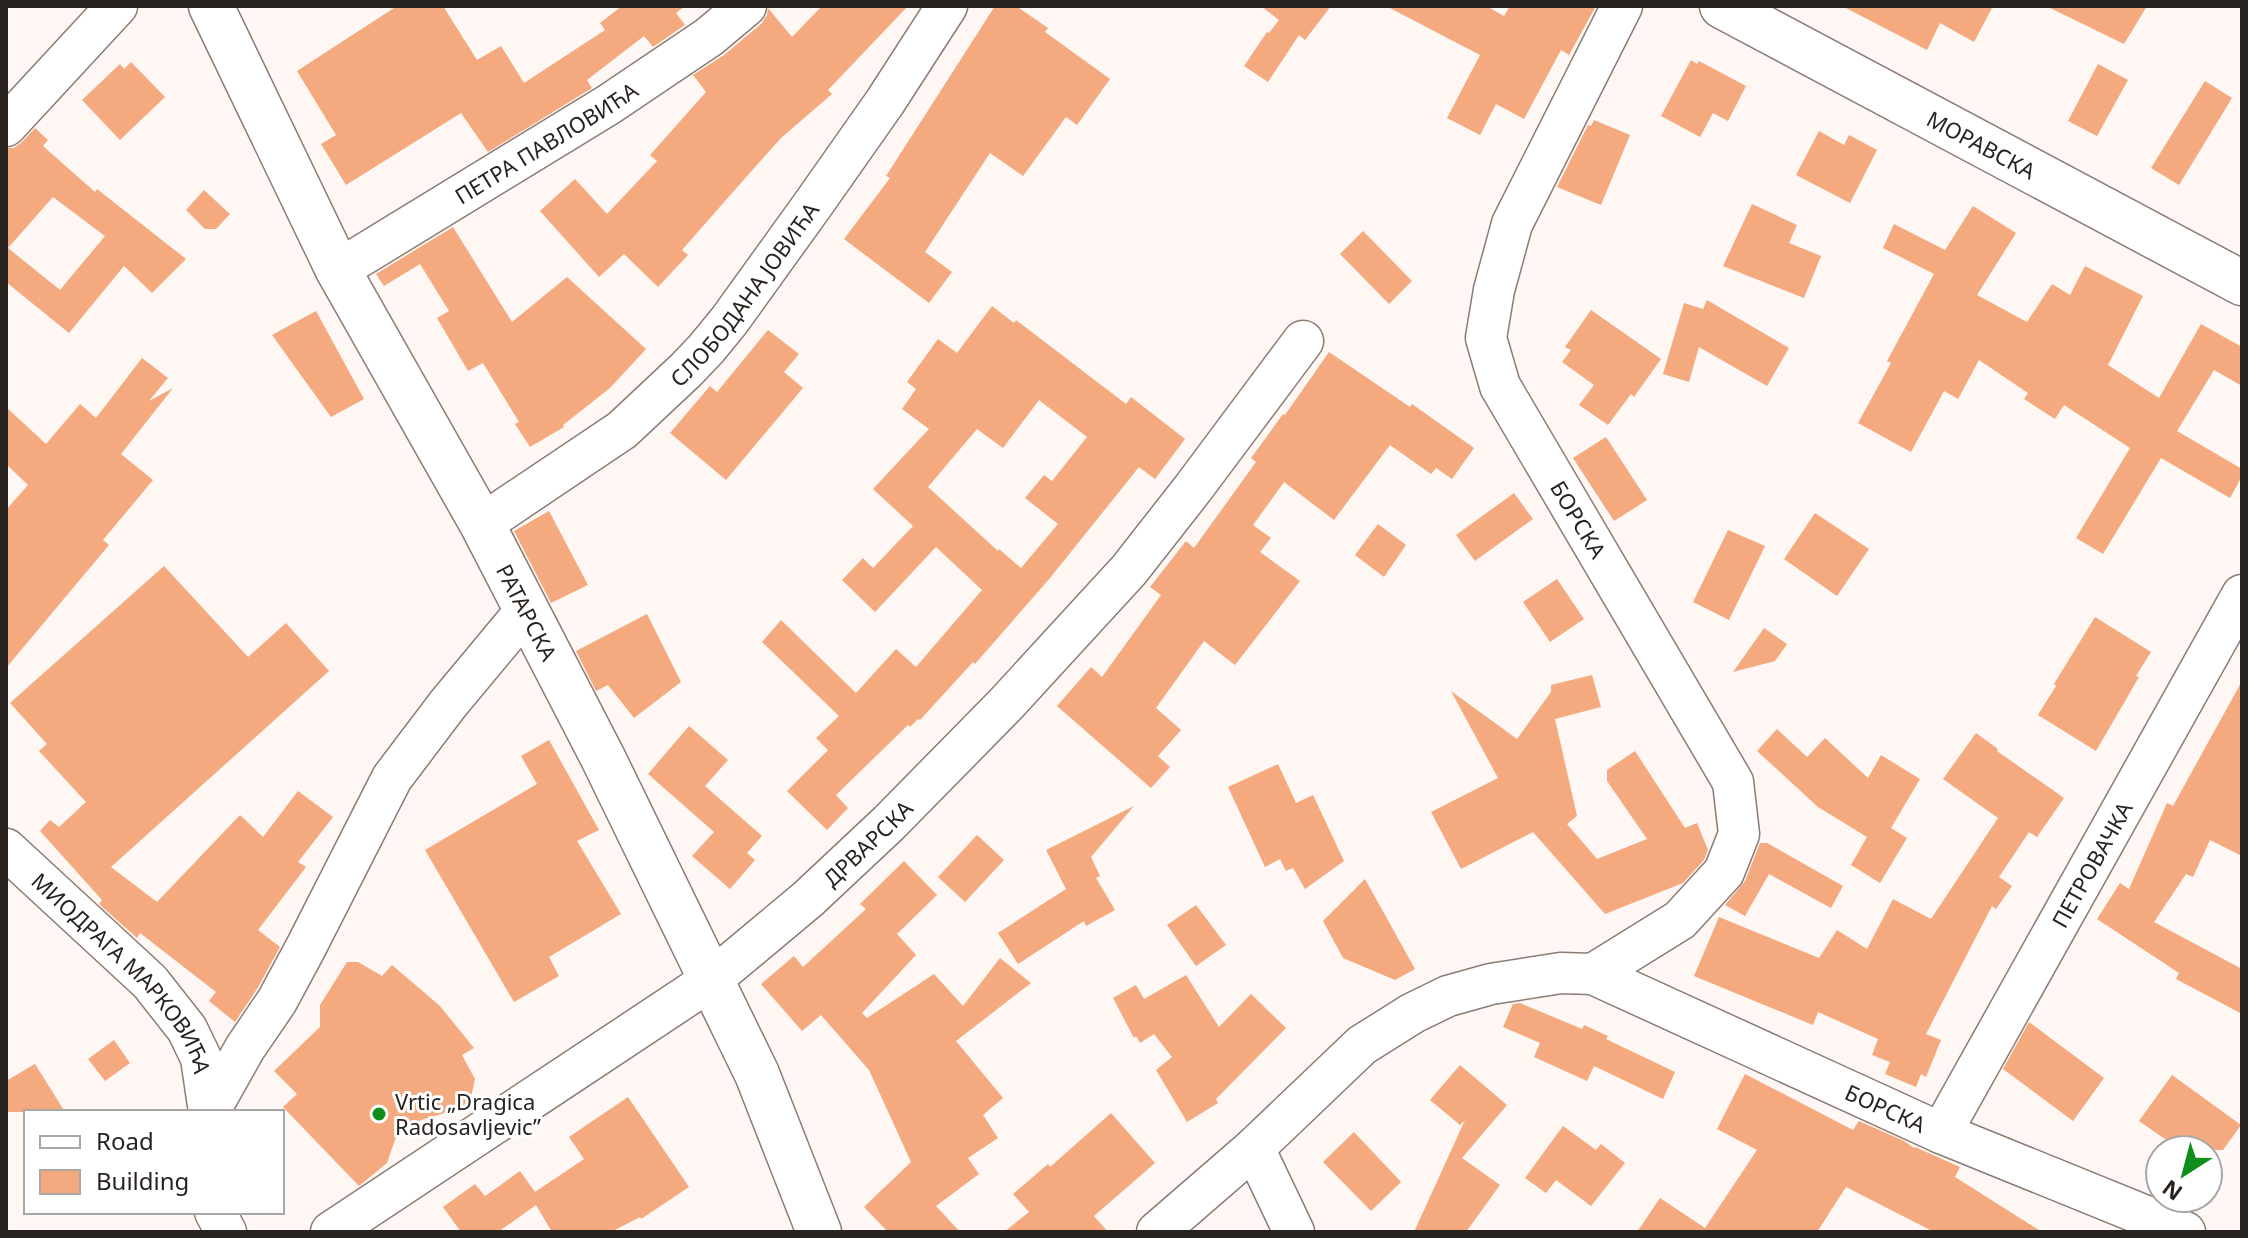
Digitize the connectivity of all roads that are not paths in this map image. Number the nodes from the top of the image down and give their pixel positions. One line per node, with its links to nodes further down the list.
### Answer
1 (117, 6): 7 (street)
2 (211, 6): 8 (street, РАТАРСКА)
3 (746, 6): 8 (street, ПЕТРА ПАВЛОВИЋА)
4 (947, 6): 11 (street, СЛОБОДАНА ЈОВИЋА)
5 (1622, 6): 15 (street, БОРСКА)
6 (1722, 6): 9 (street, МОРАВСКА)
7 (6, 126)
8 (338, 270): 11 (street, РАТАРСКА)
9 (2242, 283)
10 (1303, 341): 16 (street, ДРВАРСКА)
11 (482, 524): 13 (street, РАТАРСКА)
12 (2242, 595): 21 (street, ПЕТРОВАЧКА)
13 (527, 609): 16 (street, РАТАРСКА); 18 (street)
14 (13, 865): 17 (street, МИОДРАГА МАРКОВИЋА)
15 (1593, 974): 21 (street, БОРСКА); 22 (street, БОРСКА)
16 (711, 980): 25 (street, ДРВАРСКА); 26 (street, РАТАРСКА)
17 (187, 1029): 18 (street); 19 (street, МИОДРАГА МАРКОВИЋА)
18 (250, 1040): 20 (street)
19 (209, 1110)
20 (210, 1110)
21 (1941, 1133): 29 (street, БОРСКА)
22 (1254, 1148): 27 (street, БОРСКА); 28 (street)
23 (216, 1214): 24 (street)
24 (226, 1232)
25 (331, 1232)
26 (819, 1232)
27 (1157, 1232)
28 (1294, 1232)
29 (2185, 1232)

